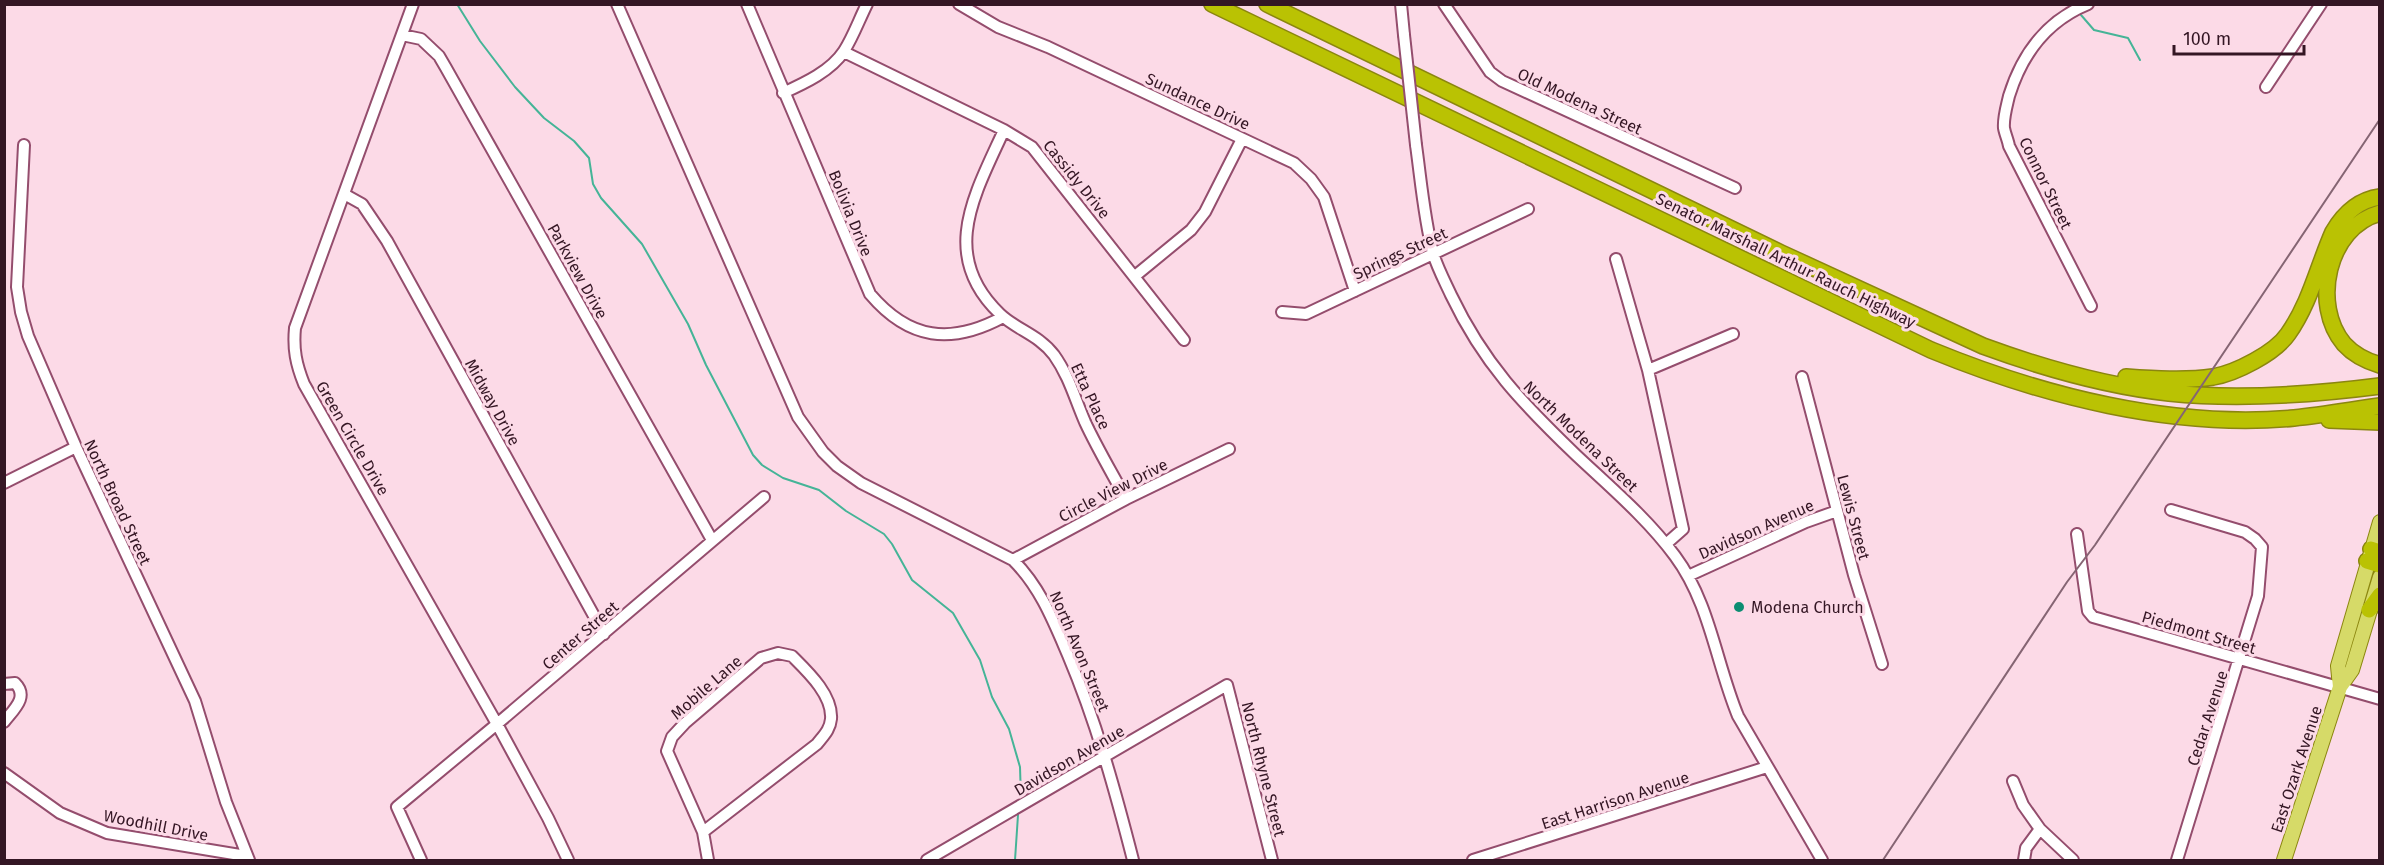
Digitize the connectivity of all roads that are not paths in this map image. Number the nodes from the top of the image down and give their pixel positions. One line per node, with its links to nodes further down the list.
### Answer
1 (413, 4): 12 (street, Green Circle Drive)
2 (617, 4): 53 (street, North Avon Street)
3 (747, 4): 15 (street, Bolivia Drive)
4 (867, 4): 13 (street)
5 (959, 4): 17 (street, Sundance Drive)
6 (1212, 4): 39 (highway, Senator Marshall Arthur Rauch Highway)
7 (1267, 4): 35 (highway, Senator Marshall Arthur Rauch Highway)
8 (1401, 4): 24 (street, North Modena Street, bridge)
9 (1444, 4): 19 (street, Old Modena Street)
10 (2088, 4): 28 (street, Connor Street)
11 (2321, 4): 14 (street)
12 (402, 34): 20 (street, Green Circle Drive); 50 (street, Parkview Drive)
13 (843, 52): 15 (street); 16 (street, Cassidy Drive)
14 (2266, 87)
15 (783, 93): 30 (street, Bolivia Drive)
16 (1004, 130): 26 (street, Cassidy Drive); 30 (street, Etta Place)
17 (1242, 139): 26 (street); 27 (street, Sundance Drive)
18 (24, 145): 41 (street, North Broad Street)
19 (1735, 188)
20 (344, 194): 58 (street, Midway Drive); 66 (street, Green Circle Drive)
21 (2379, 197): 35 (highway)
22 (1528, 209): 24 (street, Springs Street)
23 (2379, 213): 33 (highway)
24 (1433, 255): 27 (street, Springs Street); 51 (street, North Modena Street)
25 (1616, 259): 34 (street)
26 (1135, 276): 32 (street, Cassidy Drive)
27 (1355, 291): 29 (street, Springs Street)
28 (2091, 306)
29 (1282, 312)
30 (1003, 317): 45 (street, Etta Place)
31 (1733, 334): 34 (street)
32 (1184, 340)
33 (2379, 365)
34 (1648, 370): 51 (street)
35 (2064, 372): 37 (highway, Senator Marshall Arthur Rauch Highway)
36 (1802, 377): 47 (street, Lewis Street)
37 (2379, 386)
38 (2379, 406): 39 (highway, Senator Marshall Arthur Rauch Highway)
39 (2293, 418): 40 (highway)
40 (2379, 422)
41 (76, 447): 43 (street); 73 (street, North Broad Street)
42 (1228, 449): 45 (street, Circle View Drive)
43 (4, 483)
44 (764, 497): 50 (street, Center Street)
45 (1126, 499): 53 (street, Circle View Drive)
46 (2171, 510): 59 (street, Cedar Avenue)
47 (1837, 511): 54 (street, Davidson Avenue); 60 (street, Lewis Street)
48 (2379, 522): 52 (main road, East Ozark Avenue)
49 (2077, 534): 59 (street, Piedmont Street)
50 (712, 540): 58 (street, Center Street)
51 (1666, 544): 54 (street, North Modena Street)
52 (2374, 557): 63 (main road, East Ozark Avenue)
53 (1013, 560): 67 (street, North Avon Street)
54 (1688, 576): 68 (street, North Modena Street)
55 (2379, 577): 57 (main road, East Ozark Avenue)
56 (2379, 595): 57 (highway)
57 (2369, 610): 63 (main road, East Ozark Avenue)
58 (604, 634): 66 (street, Center Street)
59 (2241, 660): 63 (street, Piedmont Street); 84 (street, Cedar Avenue)
60 (1882, 664)
61 (4, 684): 65 (street)
62 (1227, 685): 67 (street, Davidson Avenue); 79 (street, North Rhyne Street)
63 (2340, 687): 64 (street, Piedmont Street); 85 (main road, East Ozark Avenue)
64 (2379, 699)
65 (4, 722)
66 (497, 724): 74 (street, Center Street); 75 (street, Green Circle Drive)
67 (1106, 757): 77 (street, Davidson Avenue); 78 (street, North Avon Street)
68 (1767, 767): 80 (street, East Harrison Avenue); 81 (street, North Modena Street)
69 (4, 773): 73 (street, Woodhill Drive)
70 (2013, 781): 71 (street)
71 (2040, 829): 82 (street); 83 (street)
72 (703, 832): 72 (street, Mobile Lane); 76 (street, Mobile Lane)
73 (247, 858)
74 (418, 860)
75 (568, 861)
76 (708, 861)
77 (927, 861)
78 (1133, 861)
79 (1272, 861)
80 (1473, 861)
81 (1822, 861)
82 (2024, 861)
83 (2073, 861)
84 (2177, 861)
85 (2283, 861)

